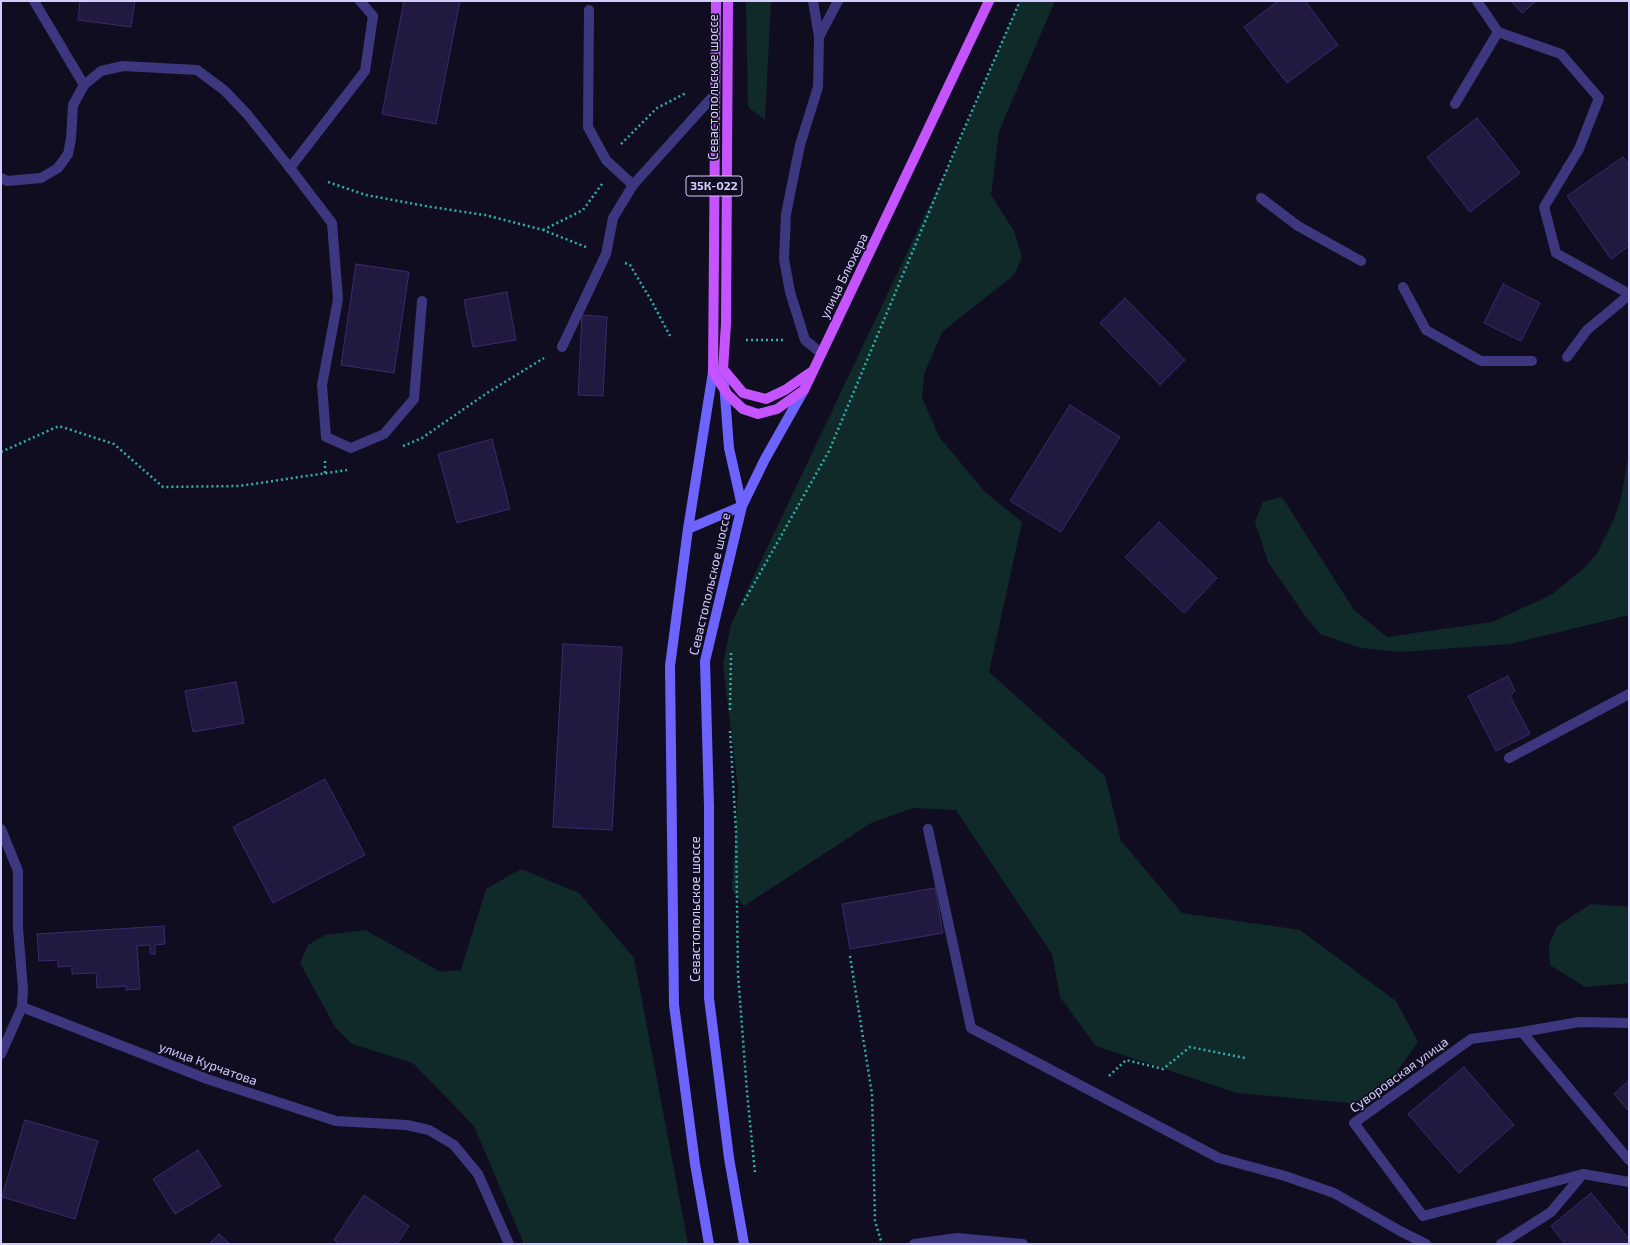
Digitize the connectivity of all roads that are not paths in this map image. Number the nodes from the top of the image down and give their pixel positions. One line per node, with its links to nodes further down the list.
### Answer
1 (34, 1): 12 (street)
2 (360, 1): 15 (street)
3 (716, 1): 13 (main road, Севастопольское шоссе / 35К-022)
4 (728, 1): 28 (main road, Севастопольское шоссе / 35К-022)
5 (813, 1): 11 (street)
6 (838, 1): 11 (street)
7 (989, 1): 24 (main road, улица Блюхера)
8 (1477, 1): 10 (street)
9 (590, 10): 17 (street)
10 (1498, 32): 14 (street); 21 (street)
11 (819, 37): 24 (street)
12 (84, 84): 15 (street); 16 (street)
13 (715, 94): 17 (street); 28 (main road, Севастопольское шоссе / 35К-022)
14 (1455, 104)
15 (290, 168): 22 (street)
16 (1, 178)
17 (633, 185): 23 (street)
18 (1261, 198): 19 (street)
19 (1361, 261)
20 (1403, 287): 26 (street)
21 (1629, 295): 25 (street)
22 (422, 301)
23 (562, 347)
24 (821, 353): 27 (main road, улица Блюхера)
25 (1567, 357)
26 (1532, 361)
27 (813, 370): 28 (main road); 30 (main road, улица Блюхера)
28 (718, 371): 29 (main road); 32 (main road, Севастопольское шоссе / 35К-022)
29 (724, 390): 30 (main road); 31 (main road, Севастопольское шоссе)
30 (804, 390): 31 (main road, улица Блюхера)
31 (742, 506): 32 (main road); 46 (main road, Севастопольское шоссе)
32 (688, 529): 45 (main road, Севастопольское шоссе / 35К-022)
33 (1629, 694): 34 (street)
34 (1509, 758)
35 (1, 829): 37 (street)
36 (928, 829): 49 (street)
37 (22, 1007): 40 (street); 44 (street, улица Курчатова)
38 (1629, 1023): 39 (street)
39 (1522, 1032): 41 (street); 42 (street, Суворовская улица)
40 (1, 1054)
41 (1629, 1160)
42 (1583, 1174): 43 (street, Суворовская улица); 50 (street)
43 (1629, 1182)
44 (509, 1244)
45 (709, 1244)
46 (744, 1244)
47 (914, 1244): 48 (street)
48 (1023, 1244)
49 (1426, 1244)
50 (1501, 1244)

